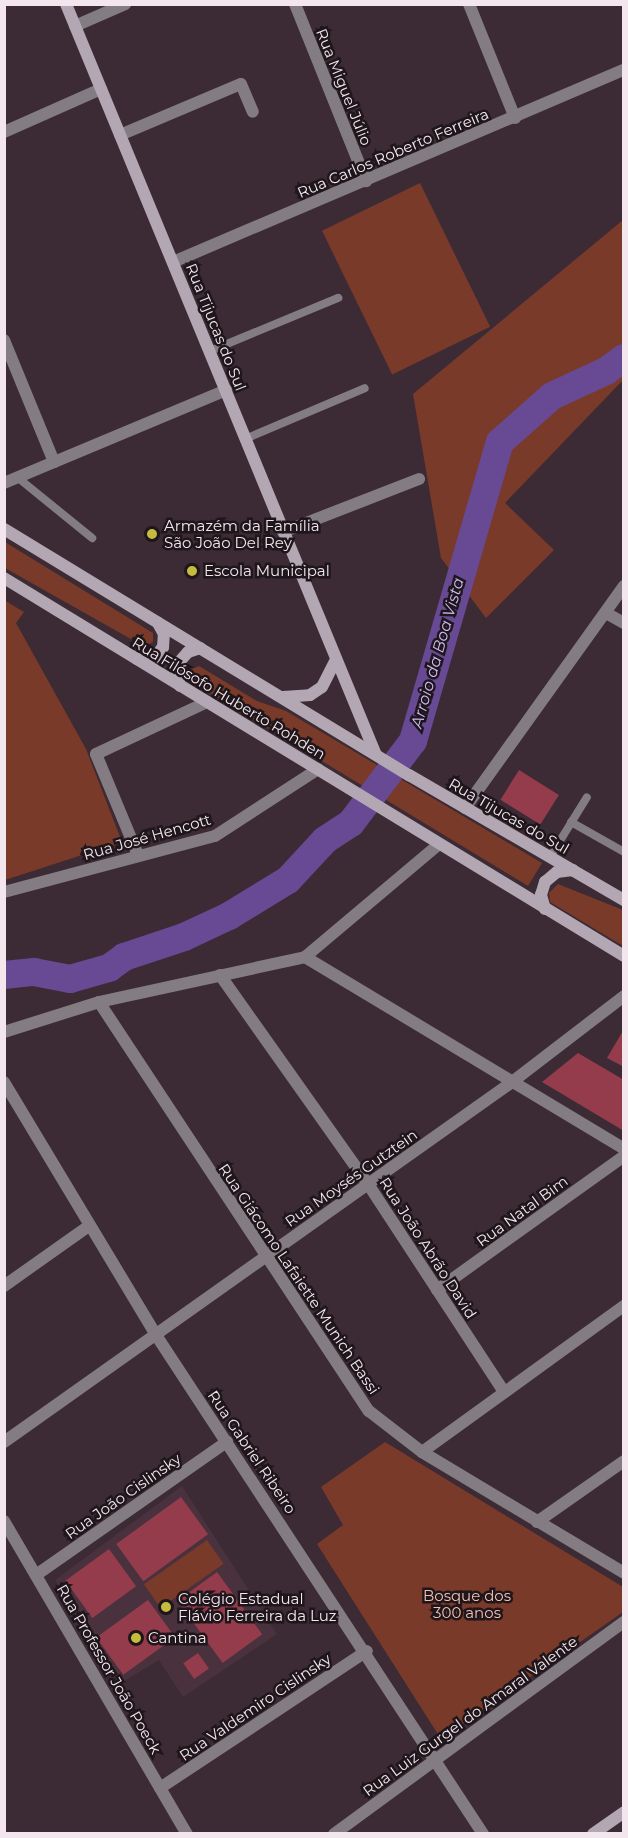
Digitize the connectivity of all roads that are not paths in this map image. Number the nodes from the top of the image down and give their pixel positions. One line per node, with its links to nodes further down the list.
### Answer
1 (66, 4): 5 (main road, Rua Tijucas do Sul)
2 (125, 4): 5 (street)
3 (295, 4): 12 (street, Rua Miguel Júlio)
4 (469, 4): 9 (street)
5 (75, 26): 7 (main road, Rua Tijucas do Sul)
6 (624, 70): 9 (street, Rua Carlos Roberto Ferreira)
7 (101, 89): 10 (street); 11 (main road, Rua Tijucas do Sul)
8 (253, 112): 11 (street)
9 (515, 118): 12 (street, Rua Carlos Roberto Ferreira)
10 (4, 132)
11 (120, 135): 13 (main road, Rua Tijucas do Sul)
12 (366, 181): 13 (street, Rua Carlos Roberto Ferreira)
13 (173, 262): 16 (main road, Rua Tijucas do Sul)
14 (338, 298): 16 (lane)
15 (5, 343): 20 (street)
16 (210, 351): 18 (main road, Rua Tijucas do Sul)
17 (365, 388): 19 (lane)
18 (226, 390): 19 (main road, Rua Tijucas do Sul); 20 (street)
19 (245, 439): 25 (main road, Rua Tijucas do Sul)
20 (54, 462): 21 (street)
21 (17, 477): 23 (street); 26 (lane)
22 (419, 479): 25 (street)
23 (4, 483)
24 (4, 529): 30 (main road, Rua Filósofo Huberto Rohden)
25 (283, 532): 34 (main road, Rua Tijucas do Sul)
26 (92, 538)
27 (4, 578): 33 (main road, Rua Filósofo Huberto Rohden)
28 (624, 586): 29 (street)
29 (606, 613): 31 (street); 41 (street)
30 (158, 622): 32 (main road, Rua Filósofo Huberto Rohden); 33 (main road)
31 (624, 623)
32 (200, 648): 35 (main road); 36 (main road, Rua Filósofo Huberto Rohden)
33 (135, 659): 35 (main road, Rua Filósofo Huberto Rohden)
34 (335, 662): 36 (main road); 38 (main road, Rua Tijucas do Sul)
35 (180, 686): 37 (main road, Rua Filósofo Huberto Rohden)
36 (281, 697): 38 (main road, Rua Filósofo Huberto Rohden)
37 (207, 702): 39 (main road, Rua Filósofo Huberto Rohden); 45 (street)
38 (378, 756): 41 (main road, Rua Tijucas do Sul)
39 (318, 769): 43 (main road, Rua Filósofo Huberto Rohden); 45 (street, Rua José Hencott)
40 (587, 797): 42 (lane)
41 (465, 808): 46 (main road, Rua Tijucas do Sul)
42 (571, 822): 44 (lane); 46 (lane)
43 (439, 844): 50 (main road); 52 (street)
44 (624, 852)
45 (138, 855): 48 (street, Rua José Hencott)
46 (550, 857): 47 (main road, Rua Tijucas do Sul)
47 (573, 870): 49 (main road, Rua Tijucas do Sul); 50 (main road)
48 (4, 892)
49 (624, 900)
50 (545, 909): 51 (main road)
51 (624, 956)
52 (305, 957): 53 (street); 58 (street)
53 (220, 975): 55 (street); 61 (street, Rua João Abrão David)
54 (624, 996): 58 (street, Rua Moysés Gutztein)
55 (99, 1002): 56 (street); 63 (street, Rua Giácomo Lafaiette Munich Bassi)
56 (4, 1032)
57 (4, 1082): 62 (street, Rua Gabriel Ribeiro)
58 (512, 1082): 59 (street); 61 (street, Rua Moysés Gutztein)
59 (624, 1149)
60 (624, 1156): 65 (street, Rua Natal Bim)
61 (368, 1184): 63 (street, Rua Moysés Gutztein); 65 (street, Rua João Abrão David)
62 (90, 1226): 64 (street); 67 (street, Rua Gabriel Ribeiro)
63 (265, 1257): 67 (street, Rua Moysés Gutztein); 71 (street, Rua Giácomo Lafaiette Munich Bassi)
64 (4, 1286)
65 (437, 1290): 68 (street, Rua João Abrão David)
66 (624, 1306): 68 (street)
67 (156, 1335): 69 (street, Rua Moysés Gutztein); 70 (street, Rua Gabriel Ribeiro)
68 (504, 1392): 71 (street)
69 (4, 1442)
70 (227, 1442): 76 (street, Rua João Cislinsky); 78 (street, Rua Gabriel Ribeiro)
71 (422, 1452): 74 (street, Rua Giácomo Lafaiette Munich Bassi)
72 (624, 1461): 74 (street)
73 (4, 1521): 76 (street, Rua Professor João Poeck)
74 (537, 1522): 75 (street, Rua Giácomo Lafaiette Munich Bassi)
75 (624, 1573)
76 (36, 1575): 80 (street, Rua Professor João Poeck)
77 (624, 1622): 79 (street, Rua Luiz Gurgel do Amaral Valente)
78 (367, 1651): 79 (street, Rua Gabriel Ribeiro); 80 (street, Rua Valdemiro Cislinsky)
79 (434, 1760): 83 (street, Rua Luiz Gurgel do Amaral Valente); 84 (street, Rua Gabriel Ribeiro)
80 (160, 1788): 82 (street, Rua Professor João Poeck)
81 (624, 1812): 85 (main road)
82 (187, 1833)
83 (334, 1833)
84 (483, 1833)
85 (593, 1833)

